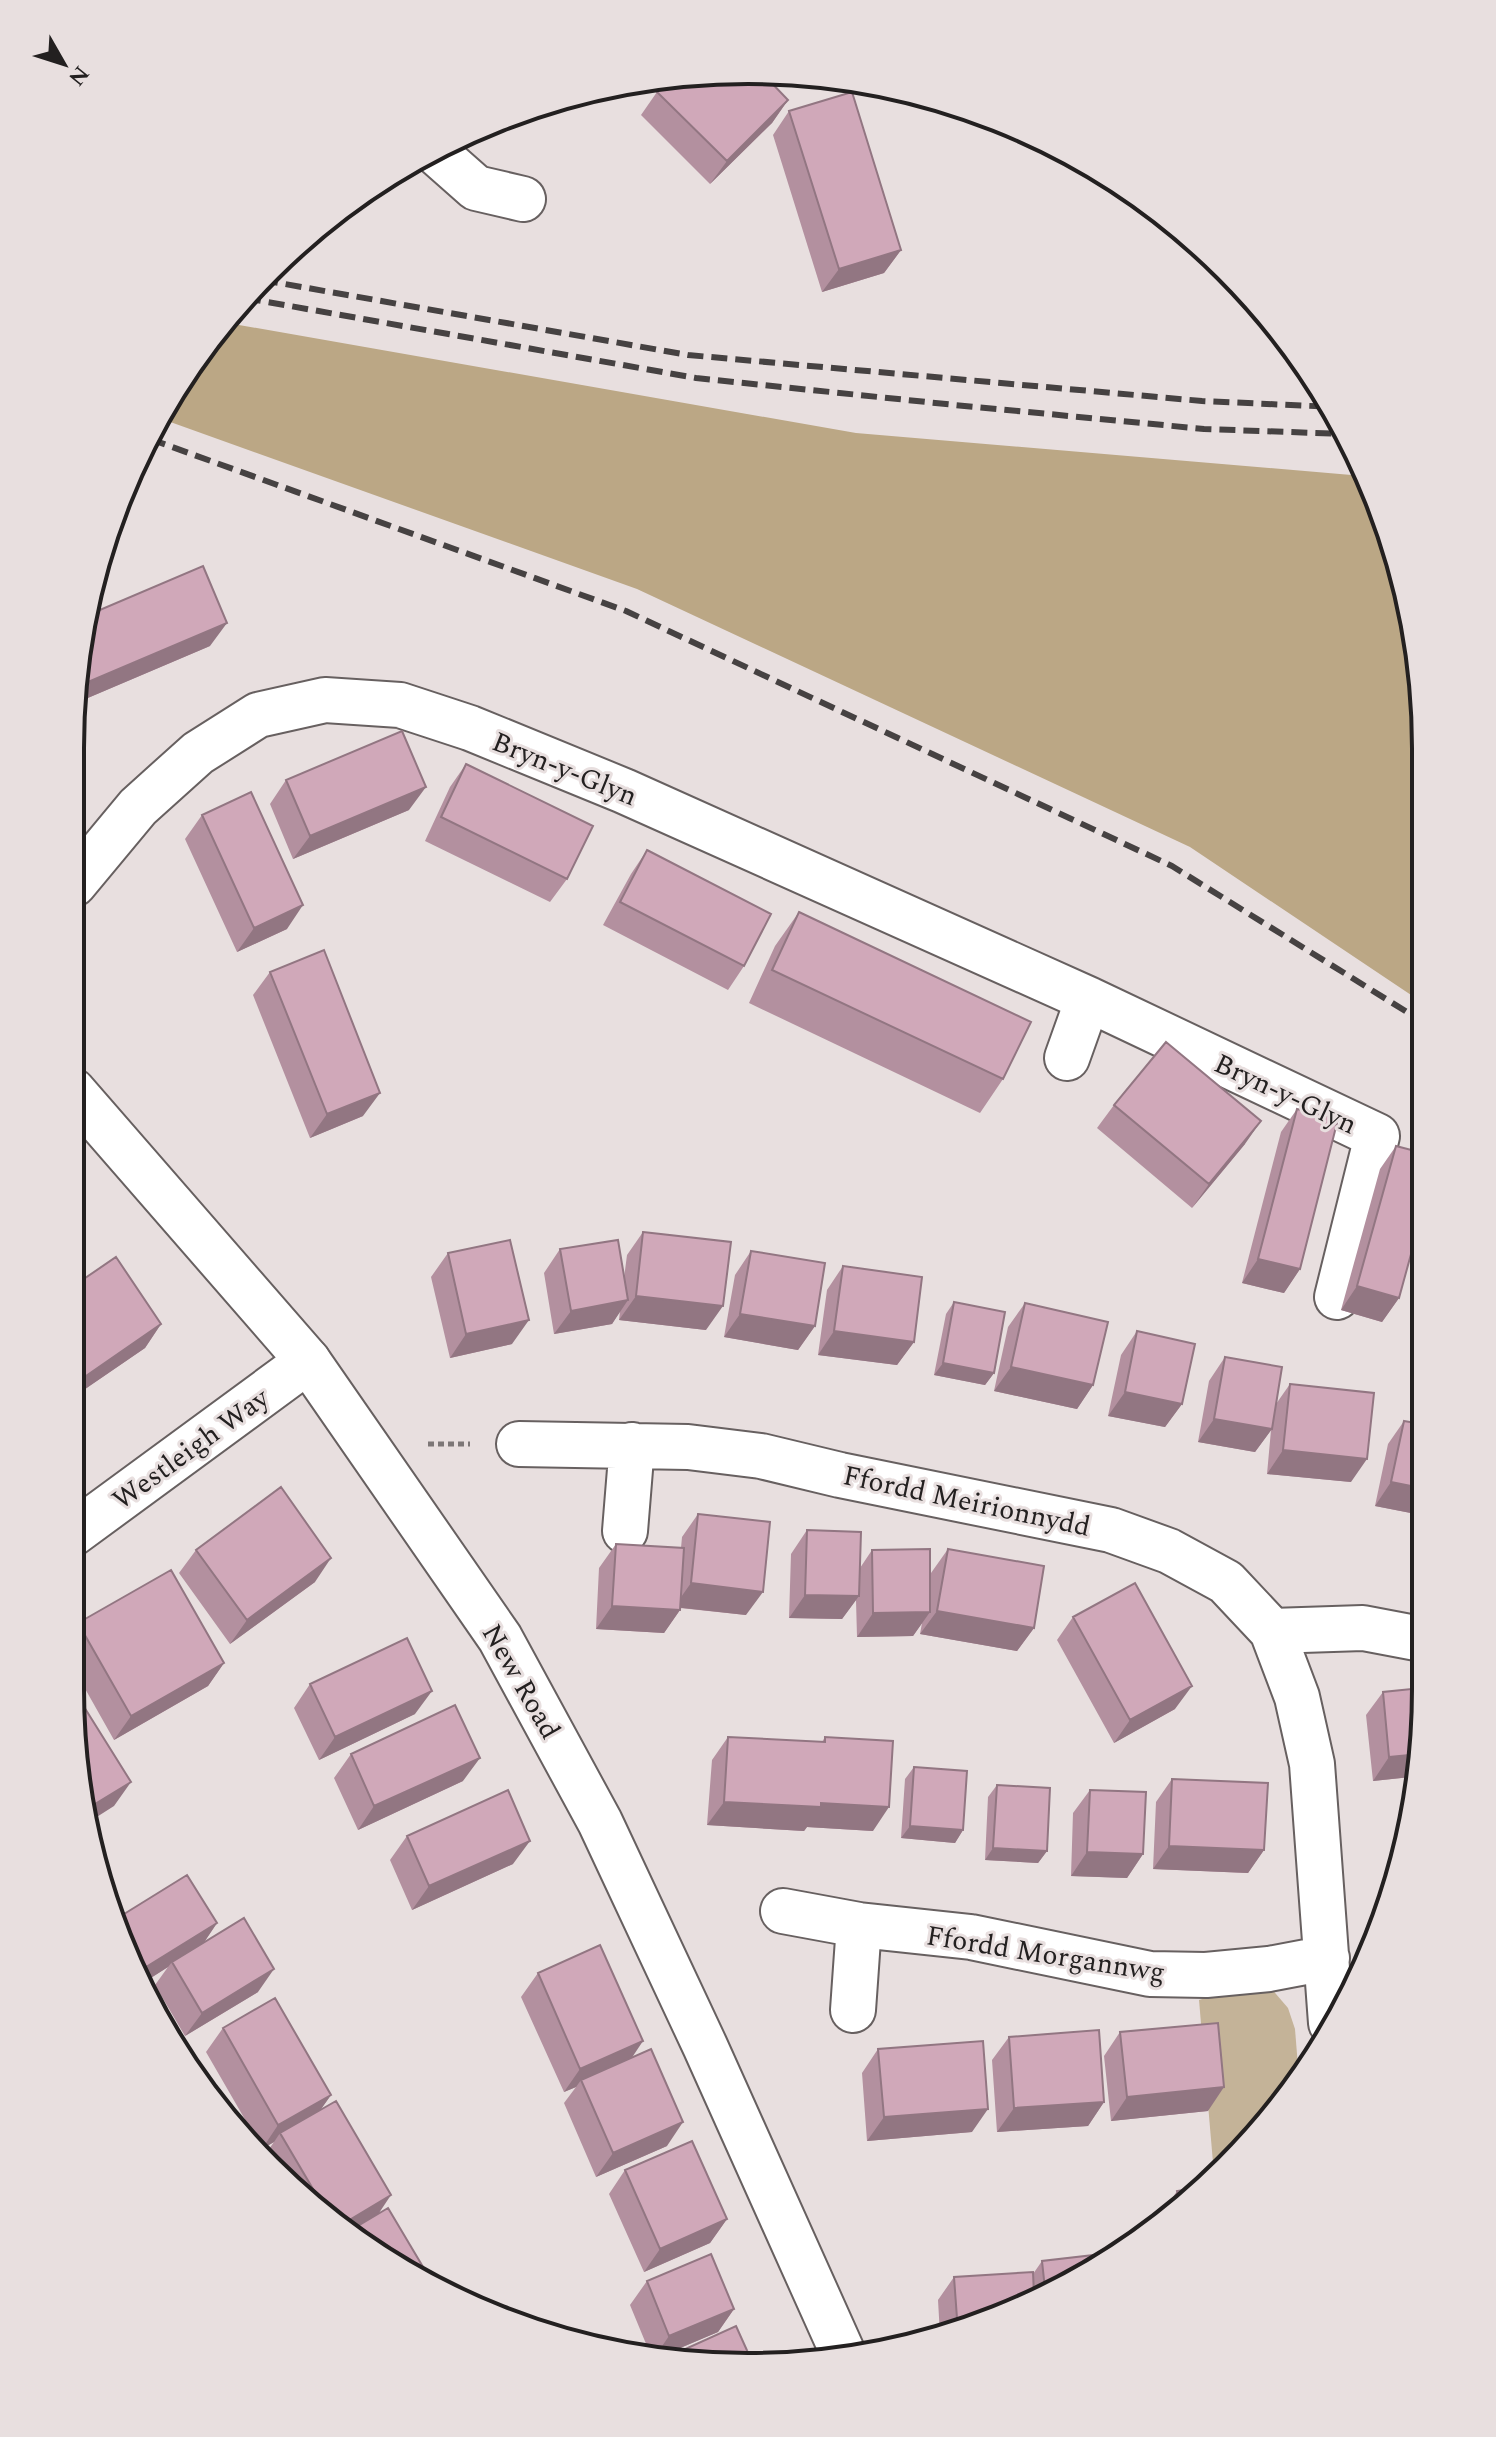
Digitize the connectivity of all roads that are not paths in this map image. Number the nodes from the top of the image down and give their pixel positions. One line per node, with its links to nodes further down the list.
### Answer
1 (442, 158): 2 (street)
2 (523, 199)
3 (84, 872): 4 (street, Bryn-y-Glyn)
4 (1088, 999): 5 (street); 7 (street, Bryn-y-Glyn)
5 (1067, 1058)
6 (84, 1104): 8 (street, New Road)
7 (1337, 1297)
8 (308, 1361): 11 (street, Westleigh Way); 20 (street, New Road)
9 (519, 1444): 10 (street, Ffordd Meirionnydd)
10 (632, 1445): 12 (street); 13 (street, Ffordd Meirionnydd)
11 (84, 1525)
12 (625, 1531)
13 (1272, 1631): 14 (street); 17 (street, Ffordd Meirionnydd)
14 (1412, 1637)
15 (783, 1911): 16 (street, Ffordd Morgannwg)
16 (859, 1925): 17 (street, Ffordd Morgannwg); 19 (street)
17 (1327, 1958): 18 (street, Ffordd Meirionnydd)
18 (1330, 2008)
19 (853, 2010)
20 (840, 2346)

